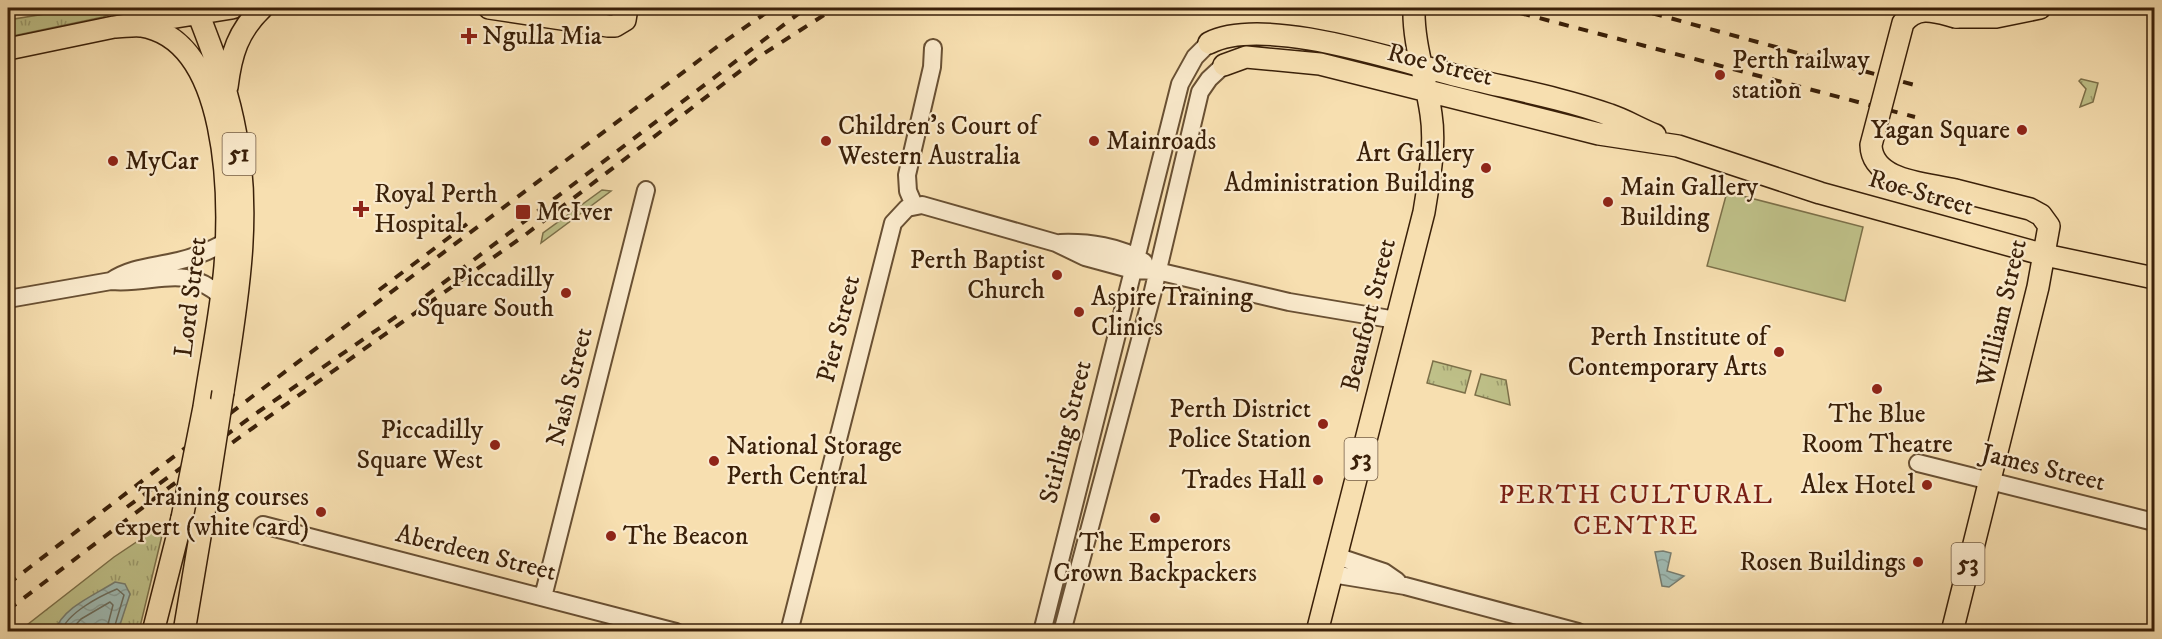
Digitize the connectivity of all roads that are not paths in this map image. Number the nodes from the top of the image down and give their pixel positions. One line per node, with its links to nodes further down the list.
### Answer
1 (152, 8): 9 (main road)
2 (232, 8): 7 (main road)
3 (262, 8): 16 (main road)
4 (489, 8): 5 (main road)
5 (627, 8)
6 (2040, 8): 23 (main road, William Street / 53, bridge)
7 (197, 11): 9 (main road, 51); 16 (main road, Lord Street / 51)
8 (1414, 11): 14 (main road, Beaufort Street / 53)
9 (114, 27): 12 (main road, 51); 22 (main road, Lord Street / 51)
10 (1209, 43): 14 (main road, Roe Street); 20 (street, Stirling Street)
11 (933, 48): 21 (street)
12 (8, 49)
13 (1224, 65): 15 (main road, Roe Street); 18 (street, Stirling Street)
14 (1421, 65): 15 (main road, Beaufort Street / 53); 17 (main road, Roe Street)
15 (1427, 90): 17 (main road, Roe Street); 30 (main road, Beaufort Street / 53)
16 (226, 92): 38 (main road, Lord Street / 51, bridge)
17 (1678, 146): 23 (main road, Roe Street)
18 (1183, 162): 20 (street); 25 (street, Stirling Street)
19 (646, 190): 36 (street, Nash Street)
20 (1149, 204): 24 (street, Stirling Street)
21 (914, 205): 24 (street); 40 (street, Pier Street)
22 (226, 242): 27 (street); 28 (main road, Lord Street / 51)
23 (2045, 255): 26 (main road, Roe Street); 32 (main road, William Street / 53)
24 (1134, 263): 25 (street); 41 (street, Stirling Street)
25 (1157, 271): 30 (street); 42 (street, Stirling Street)
26 (2154, 278)
27 (111, 281): 28 (street); 29 (street)
28 (220, 296): 37 (main road, Lord Street / 51, bridge)
29 (8, 299)
30 (1396, 320): 35 (main road, Beaufort Street / 53)
31 (1918, 463): 32 (street, James Street)
32 (1989, 481): 33 (street, James Street); 45 (main road, William Street / 53)
33 (2154, 522)
34 (263, 525): 36 (street, Aberdeen Street)
35 (1334, 565): 43 (main road, Beaufort Street / 53); 44 (street)
36 (543, 597): 39 (street, Aberdeen Street)
37 (153, 632)
38 (184, 632)
39 (676, 632)
40 (789, 632)
41 (1041, 632)
42 (1062, 632)
43 (1317, 632)
44 (1578, 632)
45 (1952, 632)

